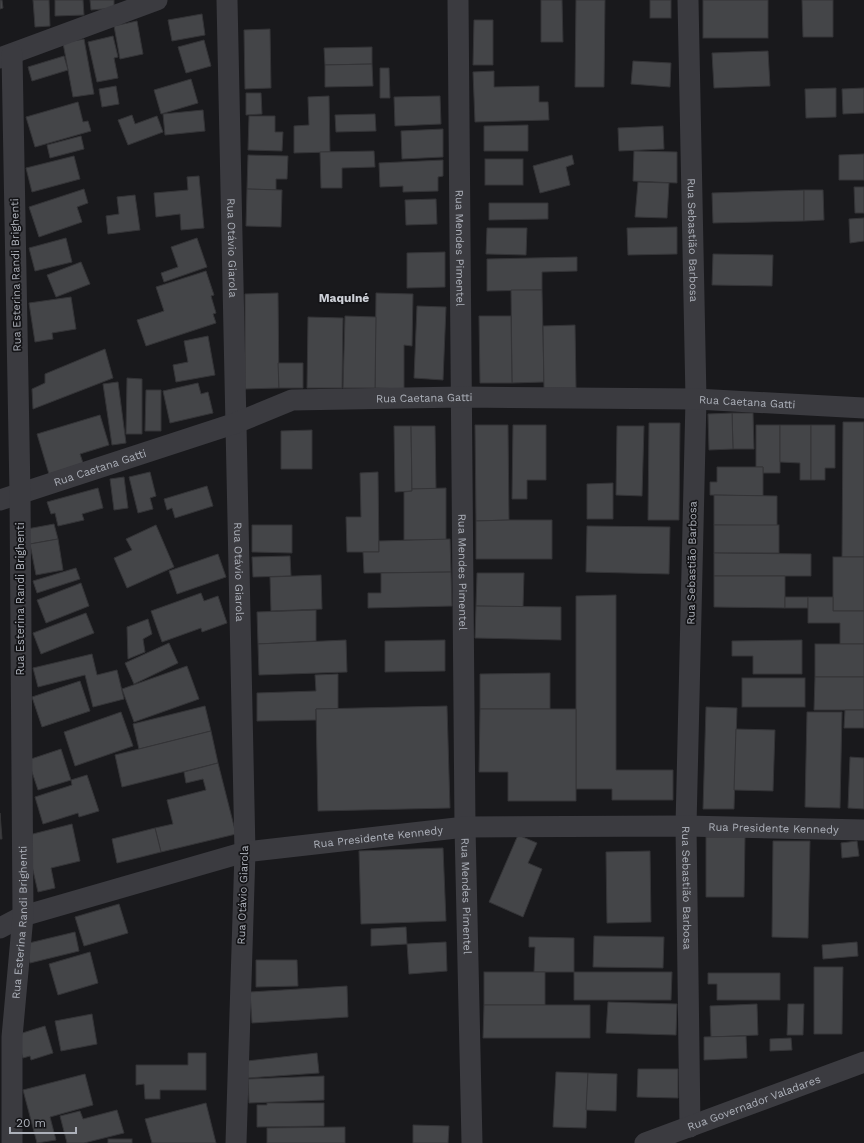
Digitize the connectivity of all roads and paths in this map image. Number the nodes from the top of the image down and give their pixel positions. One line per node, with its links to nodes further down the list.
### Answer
1 (157, 0): 5 (street)
2 (227, 0): 9 (street, Rua Otávio Giarola)
3 (458, 0): 6 (street, Rua Mendes Pimentel)
4 (688, 0): 7 (street, Rua Sebastião Barbosa)
5 (6, 56): 10 (street, Rua Esterina Randi Brighenti)
6 (461, 397): 7 (street, Rua Caetana Gatti); 9 (street, Rua Caetana Gatti); 13 (street, Rua Mendes Pimentel)
7 (696, 399): 8 (street, Rua Caetana Gatti); 12 (street, Rua Sebastião Barbosa)
8 (864, 408)
9 (236, 423): 10 (street, Rua Caetana Gatti); 15 (street, Rua Otávio Giarola)
10 (20, 494): 11 (street, Rua Caetana Gatti); 16 (street, Rua Esterina Randi Brighenti)
11 (0, 500)
12 (686, 826): 13 (street, Rua Presidente Kennedy); 14 (street, Rua Presidente Kennedy); 19 (street, Rua Sebastião Barbosa)
13 (465, 827): 15 (street, Rua Presidente Kennedy); 22 (street, Rua Mendes Pimentel)
14 (864, 830)
15 (245, 852): 16 (street, Rua Presidente Kennedy); 21 (street, Rua Otávio Giarola)
16 (23, 916): 17 (street, Rua Presidente Kennedy); 20 (street, Rua Esterina Randi Brighenti)
17 (0, 928)
18 (864, 1062): 19 (street, Rua Governador Valadares)
19 (690, 1127): 23 (street, Rua Governador Valadares)
20 (12, 1143)
21 (236, 1143)
22 (472, 1143)
23 (644, 1143)

